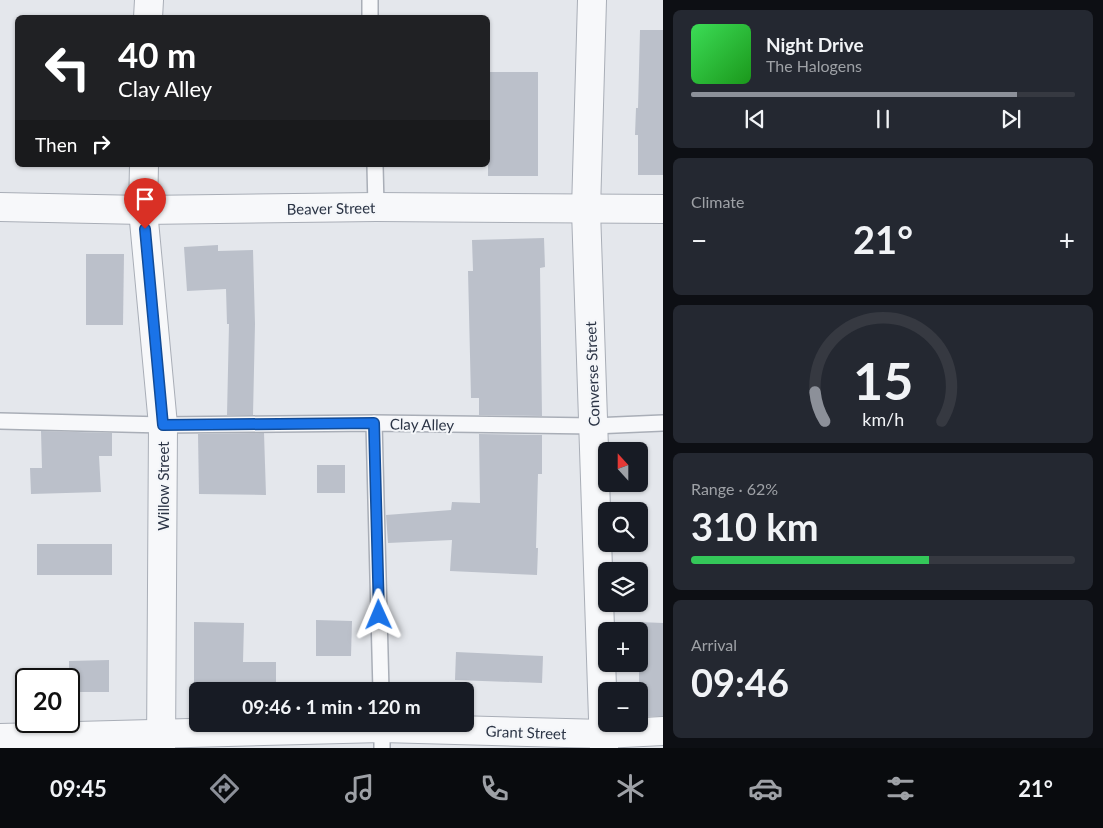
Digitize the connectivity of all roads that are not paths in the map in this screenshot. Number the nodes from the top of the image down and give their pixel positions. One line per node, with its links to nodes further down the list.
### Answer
1 (149, 0): 4 (street)
2 (370, 0): 5 (lane)
3 (592, 0): 11 (street, Converse Street)
4 (148, 15)
5 (370, 15)
6 (144, 167): 10 (street, Willow Street)
7 (375, 167): 9 (lane)
8 (0, 207): 10 (street, Beaver Street)
9 (376, 207): 10 (street, Beaver Street); 11 (street, Beaver Street)
10 (143, 210): 16 (street, Willow Street)
11 (586, 210): 12 (street, Beaver Street); 17 (street, Converse Street)
12 (663, 210)
13 (0, 421): 16 (lane, Clay Alley)
14 (374, 423): 16 (lane, Clay Alley); 17 (lane, Clay Alley); 18 (lane)
15 (663, 423): 17 (lane, Clay Alley)
16 (163, 425): 23 (street, Willow Street)
17 (594, 426): 22 (street, Converse Street)
18 (381, 682)
19 (663, 731): 22 (street, Grant Street)
20 (382, 733): 22 (street, Grant Street); 23 (street, Grant Street)
21 (0, 738): 23 (street, Grant Street)
22 (604, 741)
23 (161, 742)

